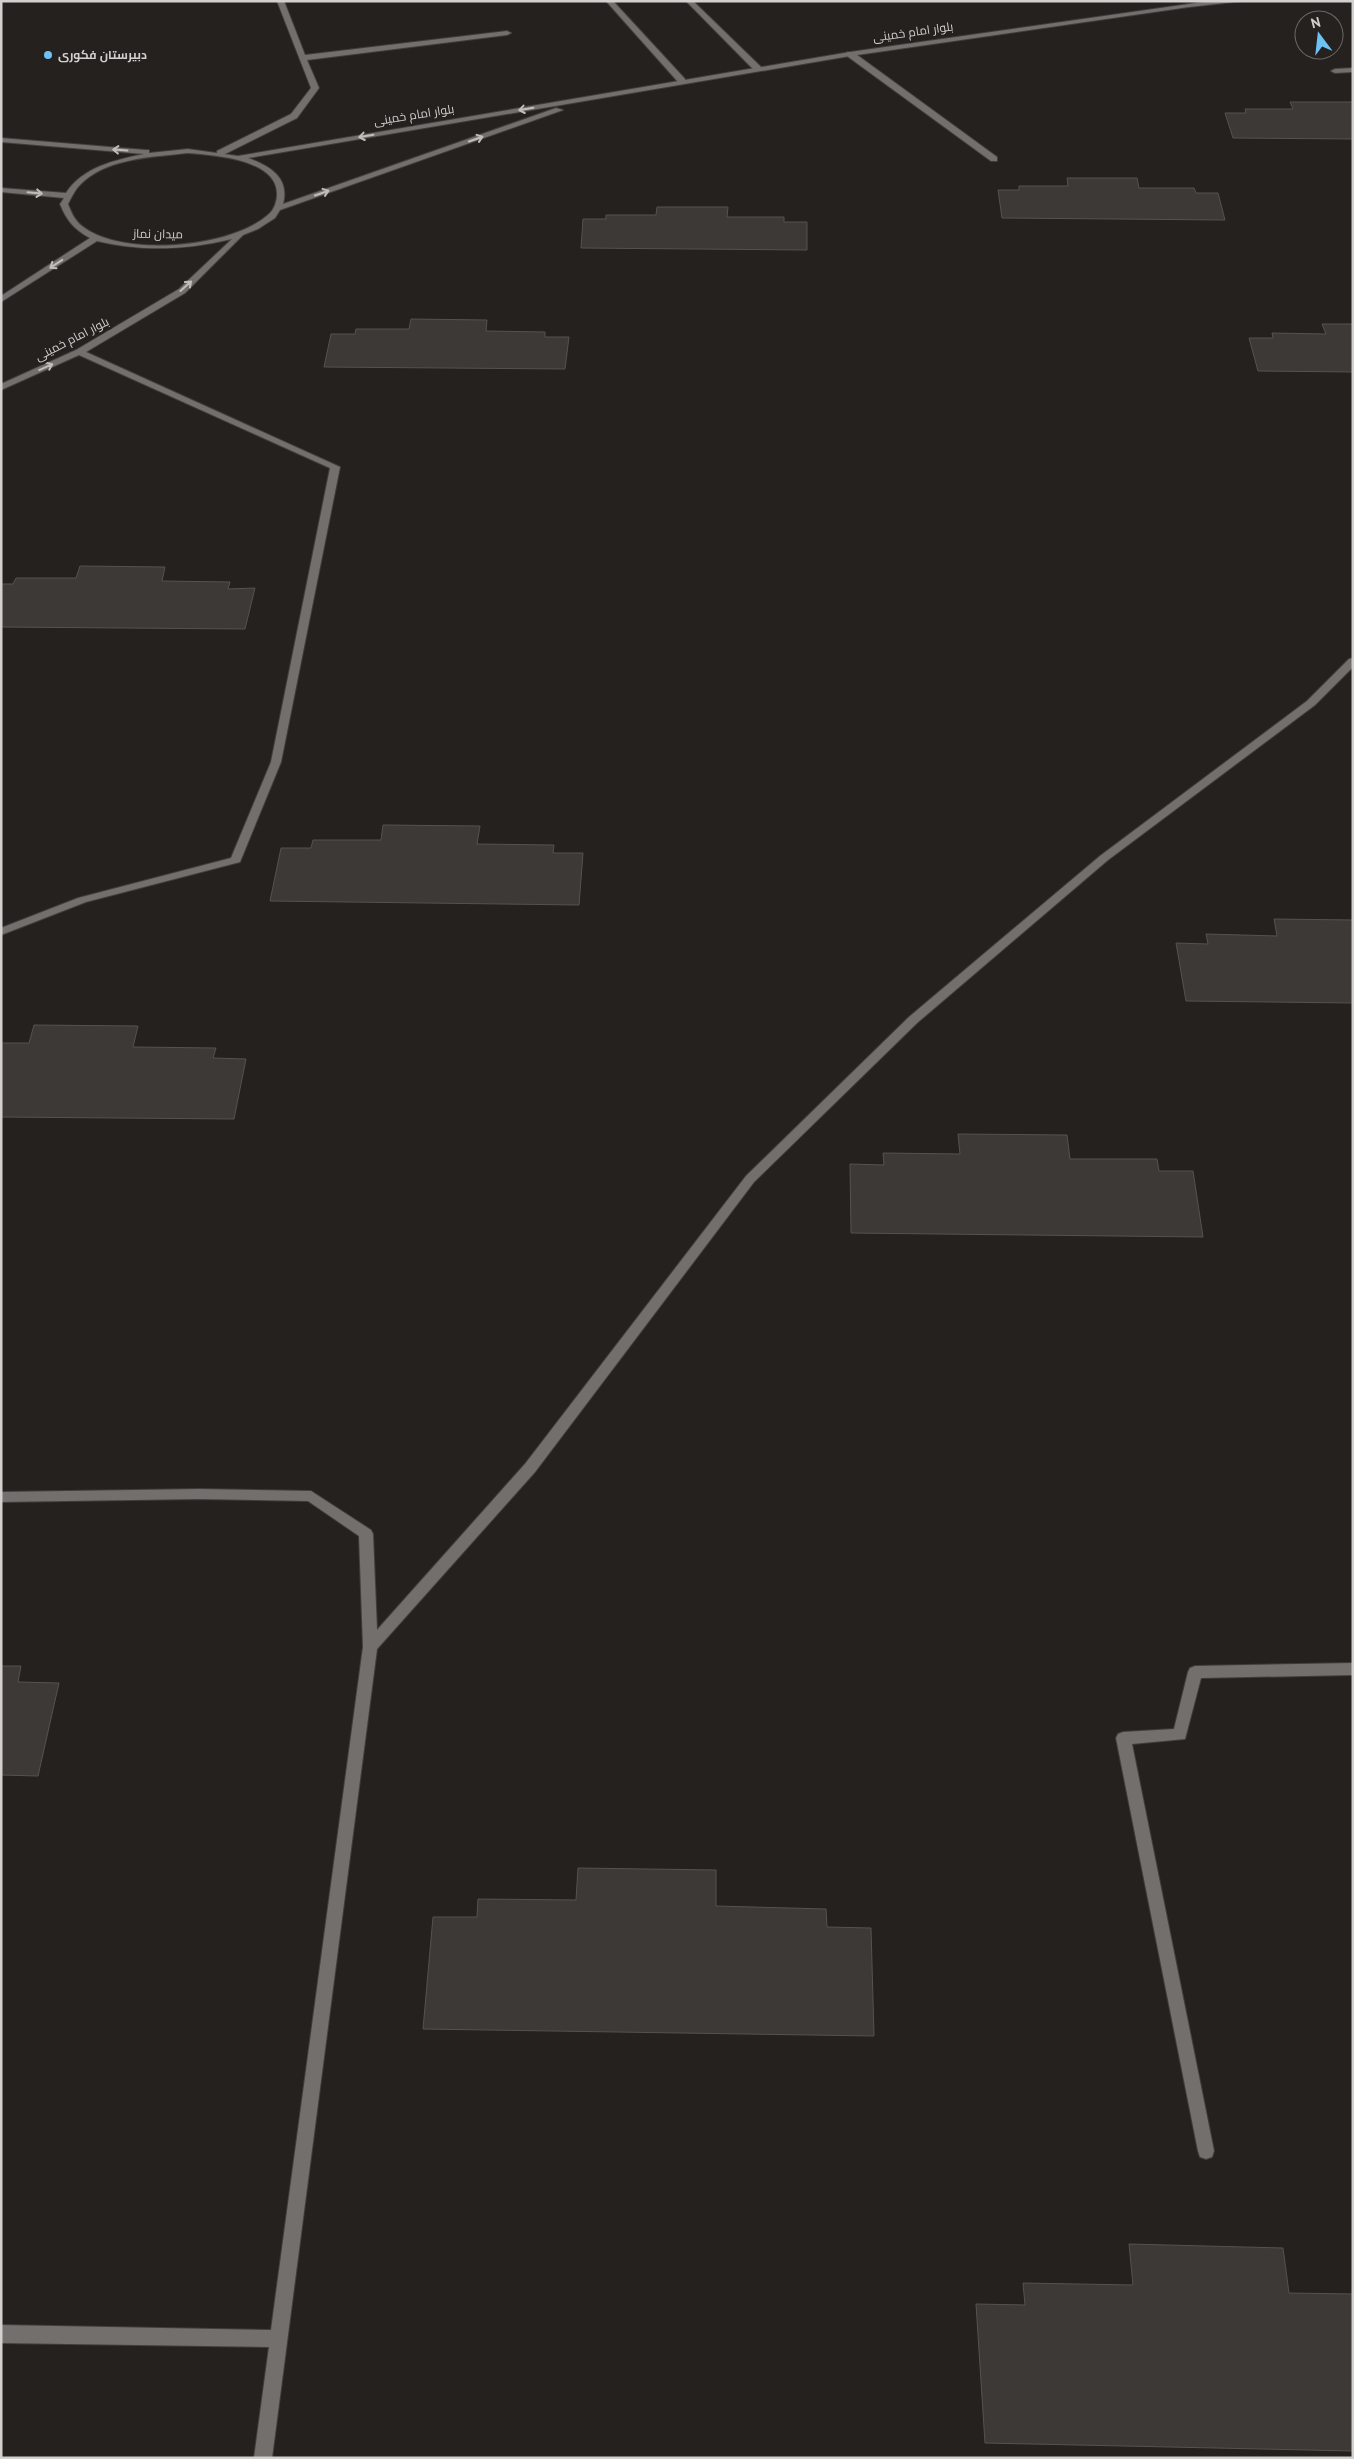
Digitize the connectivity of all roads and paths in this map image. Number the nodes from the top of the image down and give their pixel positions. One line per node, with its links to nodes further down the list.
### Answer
1 (280, 1): 7 (street)
2 (609, 1): 11 (street)
3 (689, 1): 8 (street)
4 (1240, 1): 6 (street, بلوار امام خمینی)
5 (507, 34): 7 (street)
6 (850, 54): 8 (street, بلوار امام خمینی); 17 (street)
7 (302, 58): 14 (street)
8 (758, 68): 11 (street, بلوار امام خمینی)
9 (1353, 70): 10 (street)
10 (1335, 71)
11 (682, 81): 12 (street, بلوار امام خمینی)
12 (592, 98): 16 (street, بلوار امام خمینی, one-way to 16); 20 (street, بلوار امام خمینی, one-way to 12)
13 (1, 140): 15 (street, one-way to 13)
14 (220, 153): 15 (street); 16 (street)
15 (168, 154): 19 (street)
16 (241, 157): 20 (street)
17 (994, 158)
18 (1, 190): 19 (street, one-way to 19)
19 (69, 196): 22 (street, میدان نماز)
20 (276, 209): 21 (street, میدان نماز)
21 (244, 232): 22 (street, میدان نماز); 24 (street, بلوار امام خمینی, one-way to 21)
22 (97, 237): 23 (street, one-way to 23)
23 (1, 300)
24 (79, 352): 25 (street, بلوار امام خمینی, one-way to 24); 27 (street)
25 (1, 387)
26 (1353, 661): 29 (street)
27 (1, 932)
28 (1, 1496): 29 (street)
29 (370, 1647): 33 (street)
30 (1353, 1669): 31 (street)
31 (1206, 2151)
32 (1, 2334): 33 (street)
33 (278, 2339): 34 (street)
34 (263, 2458)

